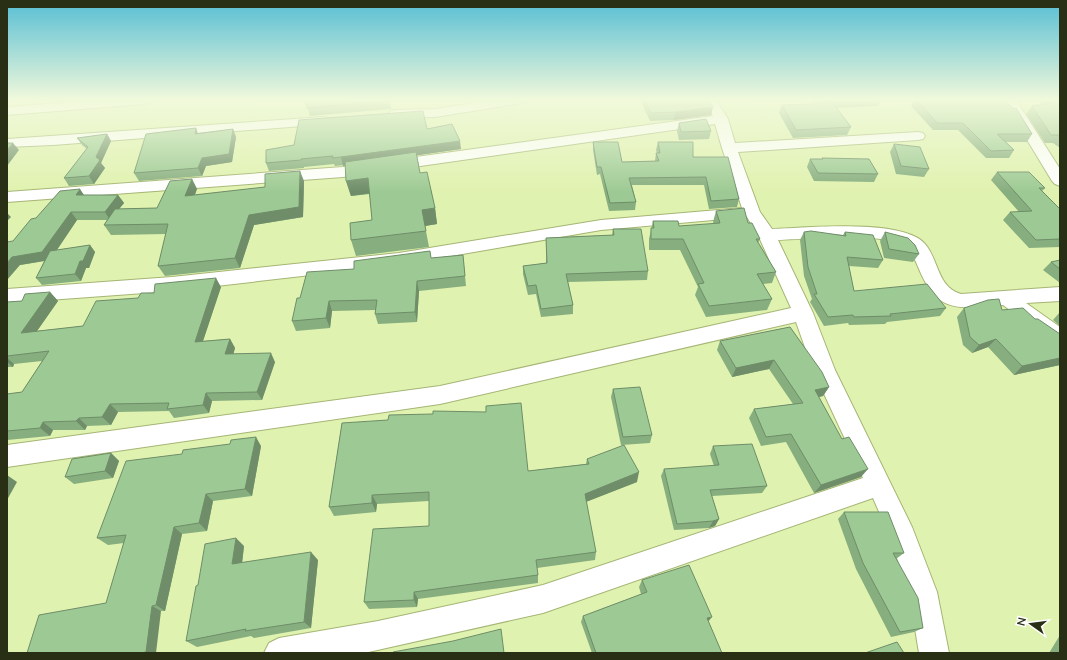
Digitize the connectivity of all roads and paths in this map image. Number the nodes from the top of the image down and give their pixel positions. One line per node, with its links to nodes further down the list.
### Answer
1 (185, 131): 6 (street)
2 (637, 131): 9 (street)
3 (724, 131): 7 (street)
4 (1030, 131): 8 (street)
5 (918, 136): 7 (street)
6 (7, 143)
7 (729, 148): 10 (street)
8 (1058, 172)
9 (7, 197)
10 (752, 212): 11 (street); 13 (street)
11 (767, 235): 14 (street); 15 (street)
12 (1060, 294): 14 (street)
13 (7, 296)
14 (1006, 298): 16 (street)
15 (803, 313): 17 (street); 18 (street)
16 (1060, 337)
17 (7, 456)
18 (878, 485): 19 (street); 20 (street)
19 (279, 653)
20 (934, 653)

